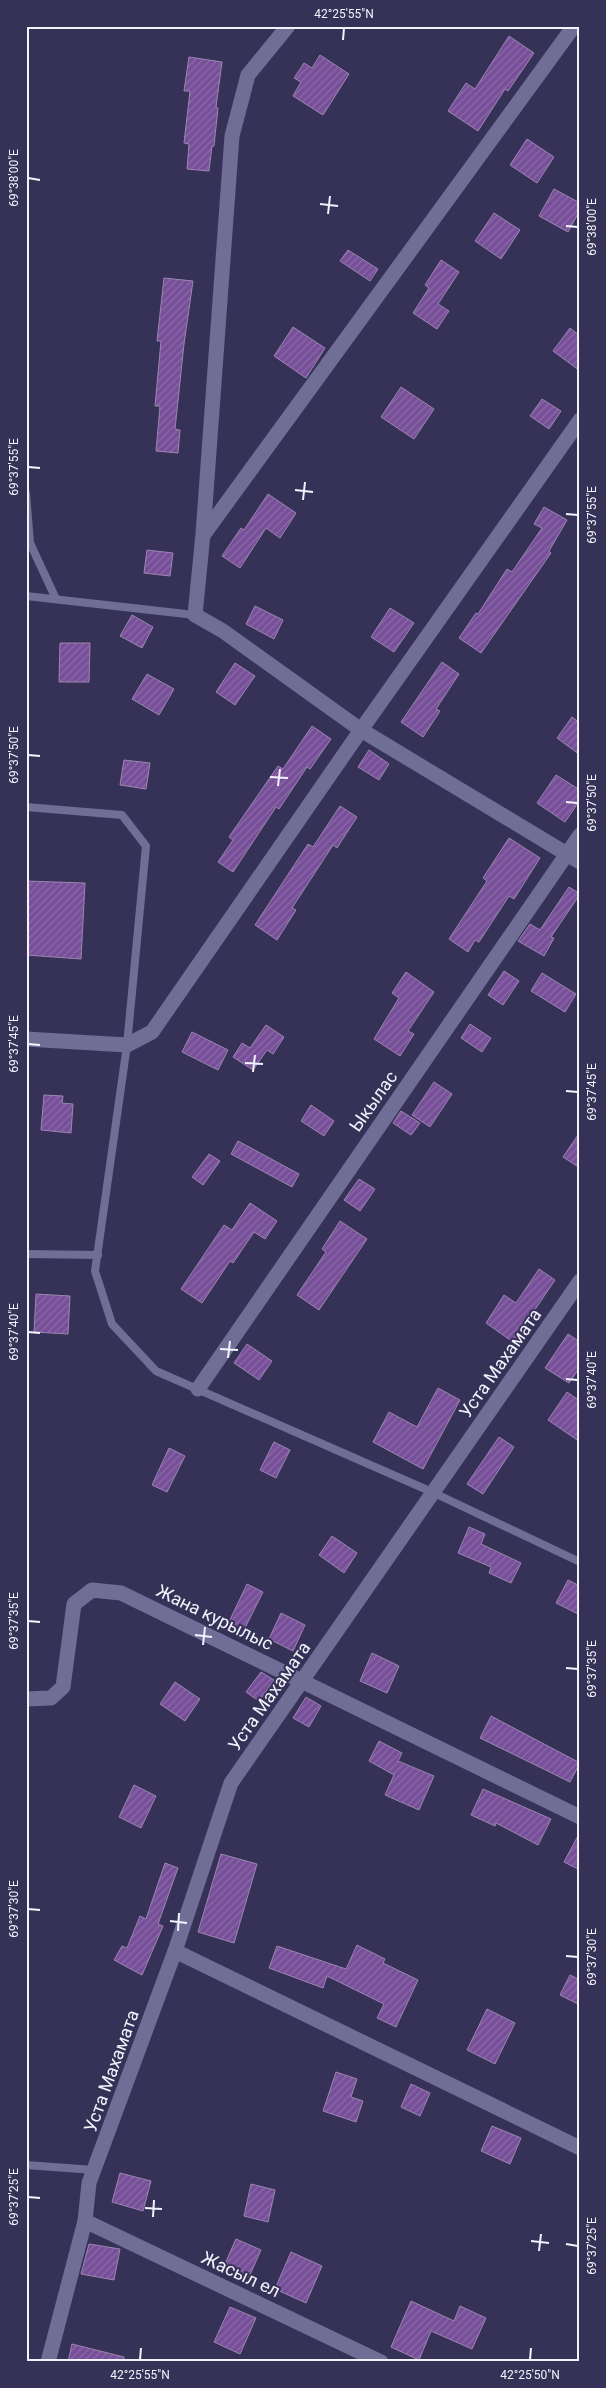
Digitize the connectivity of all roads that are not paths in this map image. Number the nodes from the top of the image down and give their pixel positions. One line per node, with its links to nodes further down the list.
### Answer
1 (288, 26): 5 (street)
2 (574, 26): 5 (street)
3 (580, 420): 9 (street)
4 (26, 492): 7 (lane)
5 (203, 534): 8 (street)
6 (26, 596): 7 (lane)
7 (56, 599): 8 (lane)
8 (194, 615): 9 (street)
9 (360, 730): 12 (street); 15 (street)
10 (26, 807): 15 (lane)
11 (580, 835): 12 (street, Ыкылас)
12 (567, 854): 13 (street); 19 (street, Ыкылас)
13 (580, 862)
14 (26, 1039): 15 (street)
15 (128, 1045): 17 (lane)
16 (26, 1254): 17 (lane)
17 (98, 1255): 19 (lane)
18 (580, 1281): 20 (street, Уста Махамата)
19 (198, 1389): 20 (lane)
20 (432, 1492): 21 (lane); 22 (street, Уста Махамата)
21 (580, 1562)
22 (303, 1680): 23 (street, Жана курылыс); 24 (street, Жана курылыс); 25 (street, Уста Махамата)
23 (29, 1702)
24 (580, 1816)
25 (175, 1950): 26 (street); 28 (street, Уста Махамата)
26 (580, 2148)
27 (26, 2165): 28 (lane)
28 (91, 2176): 29 (street, Уста Махамата)
29 (85, 2221): 30 (street, Уста Махамата); 31 (street, Жасыл ел)
30 (48, 2362)
31 (381, 2362)

